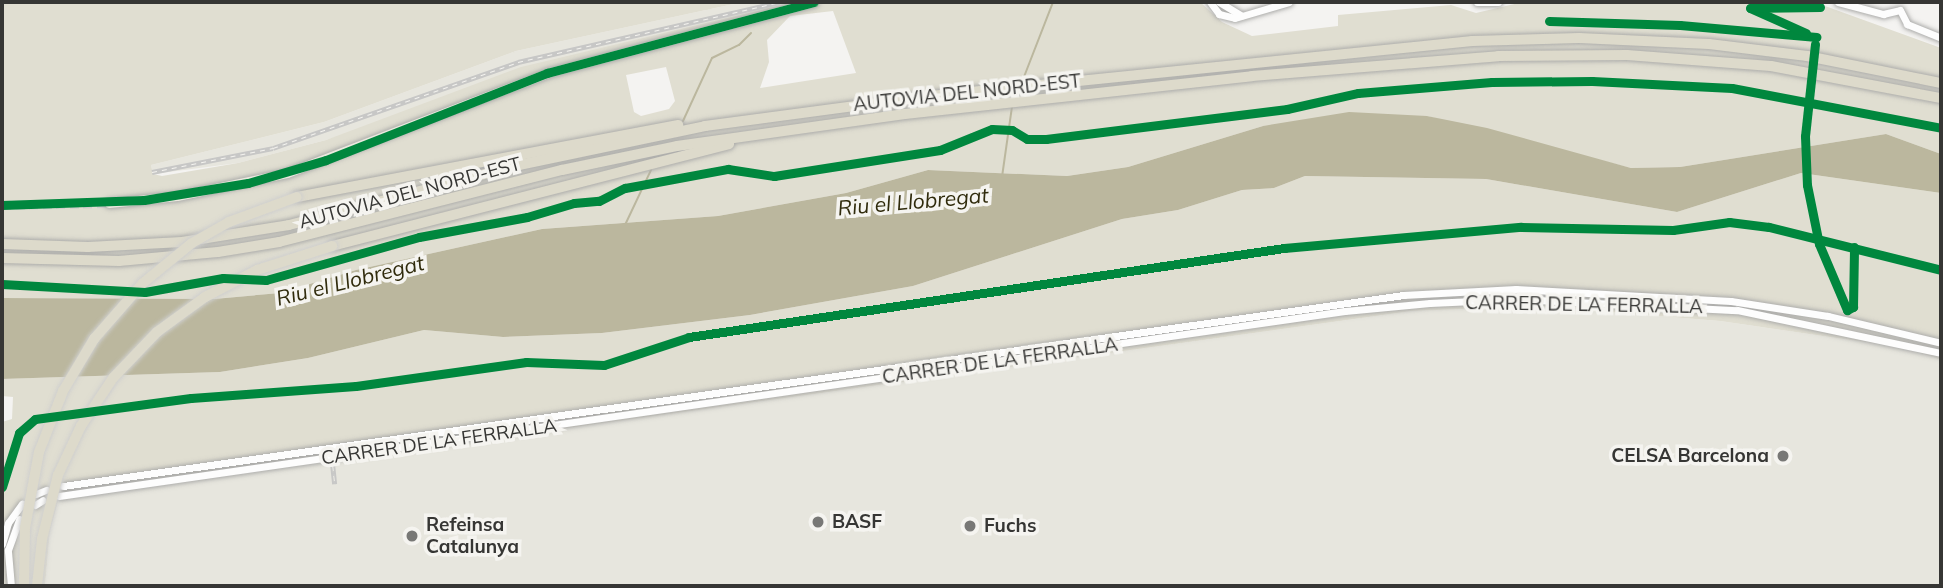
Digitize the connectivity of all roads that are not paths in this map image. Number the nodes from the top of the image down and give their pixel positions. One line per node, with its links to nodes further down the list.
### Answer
1 (814, 2): 15 (main road)
2 (1208, 2): 9 (street)
3 (1219, 2): 9 (street)
4 (1289, 2): 9 (street)
5 (1478, 2): 6 (street)
6 (1497, 2)
7 (1838, 2): 8 (street)
8 (1902, 6): 10 (street)
9 (1242, 15)
10 (1941, 38)
11 (1941, 83): 13 (highway, AUTOVIA DEL NORD-EST)
12 (1941, 98): 14 (highway, AUTOVIA DEL NORD-EST)
13 (661, 129): 16 (highway, AUTOVIA DEL NORD-EST); 31 (highway, bridge)
14 (776, 131): 17 (highway, AUTOVIA DEL NORD-EST); 32 (highway, bridge)
15 (109, 203)
16 (2, 244)
17 (2, 258)
18 (1941, 343): 20 (street, CARRER DE LA FERRALLA)
19 (1941, 353): 23 (street, CARRER DE LA FERRALLA)
20 (63, 486)
21 (46, 490): 22 (street)
22 (36, 494)
23 (59, 496)
24 (43, 500): 26 (street)
25 (22, 505): 28 (street)
26 (35, 505)
27 (19, 519): 30 (street)
28 (2, 544)
29 (2, 570): 30 (street)
30 (10, 586)
31 (24, 586)
32 (37, 586)

